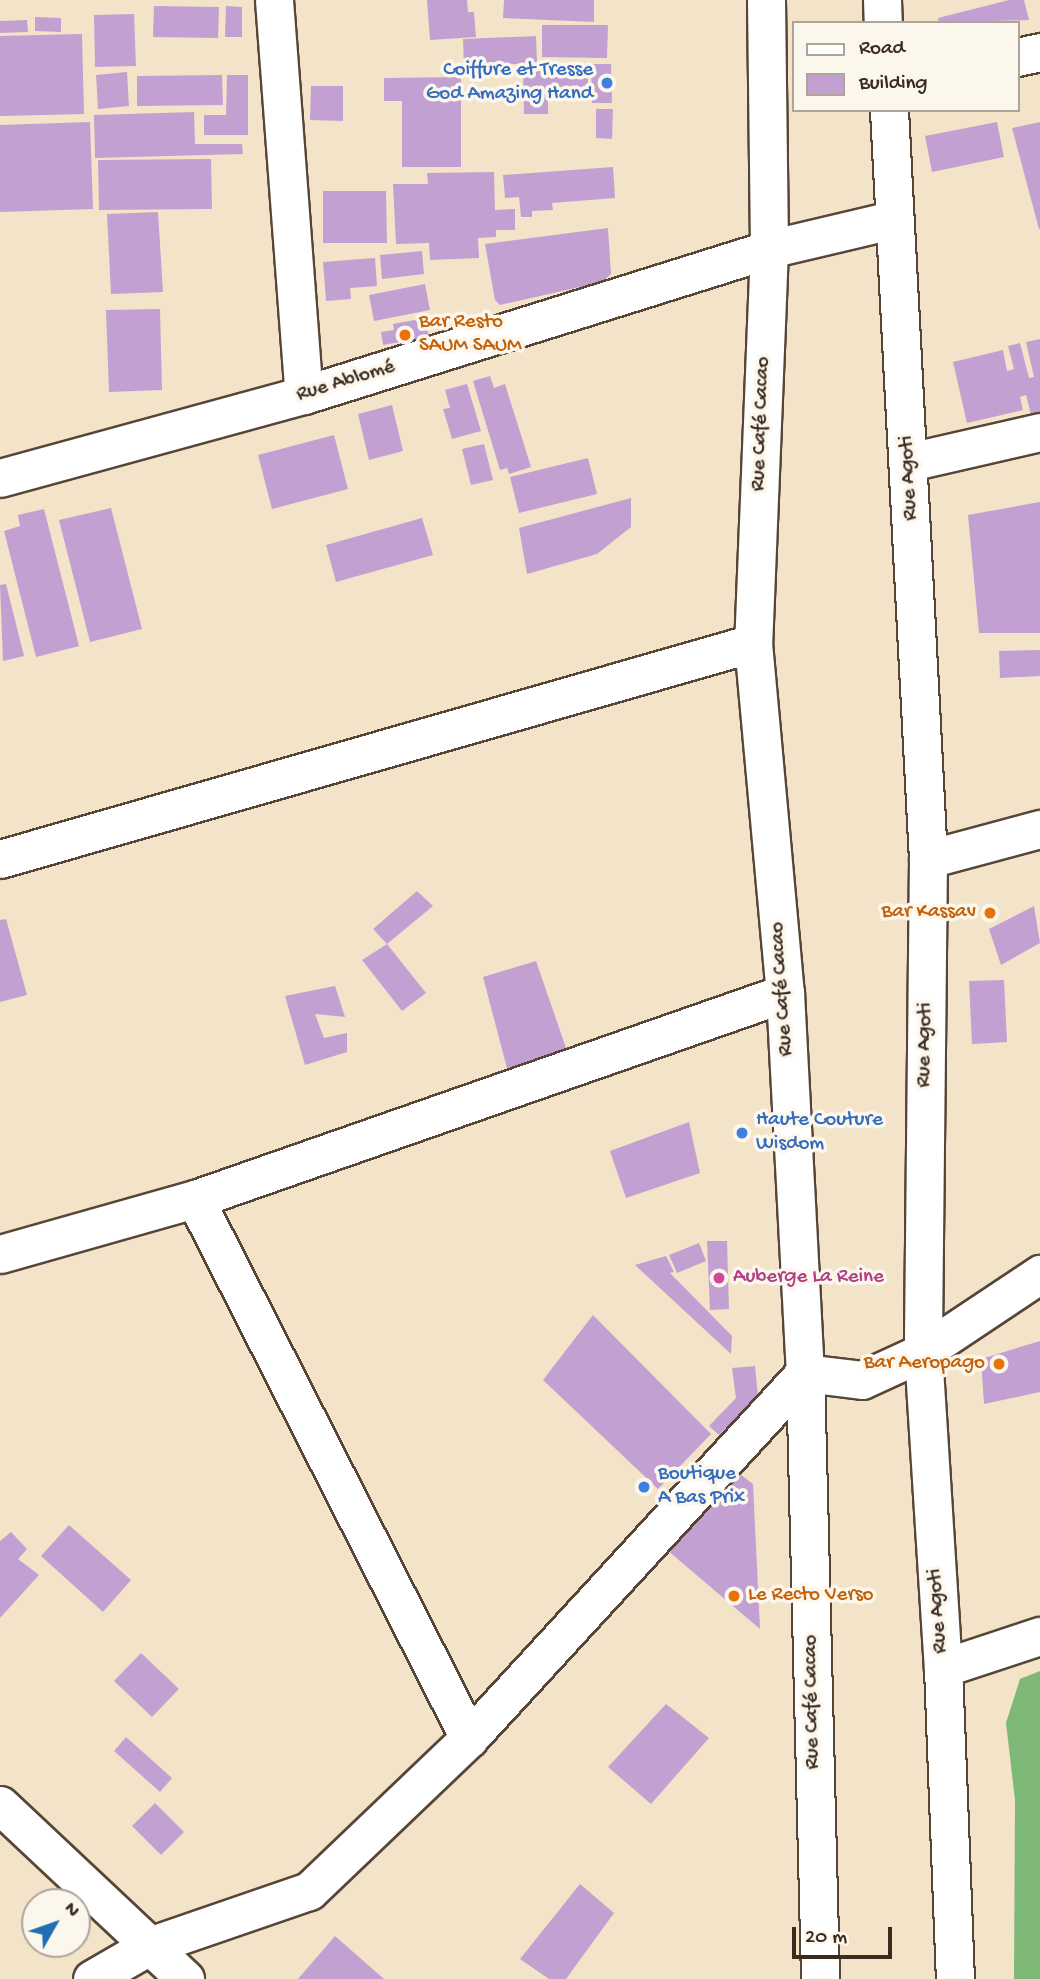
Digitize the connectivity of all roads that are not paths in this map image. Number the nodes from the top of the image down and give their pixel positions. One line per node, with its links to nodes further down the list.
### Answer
1 (274, 0): 10 (street)
2 (766, 0): 9 (street, Rue Café Cacao)
3 (882, 0): 4 (street)
4 (884, 21)
5 (1040, 51): 6 (street)
6 (1019, 56)
7 (889, 112): 8 (street, Rue Agoti)
8 (892, 220): 9 (street, Rue Ablomé); 12 (street, Rue Agoti)
9 (769, 249): 10 (street, Rue Ablomé); 14 (street, Rue Café Cacao)
10 (304, 395): 13 (street, Rue Ablomé)
11 (1040, 432): 12 (street)
12 (909, 462): 17 (street, Rue Agoti)
13 (0, 478)
14 (753, 643): 16 (street); 18 (street, Rue Café Cacao)
15 (1040, 829): 17 (street)
16 (0, 859)
17 (928, 859): 22 (street, Rue Agoti)
18 (785, 993): 19 (street); 23 (street, Rue Café Cacao)
19 (195, 1199): 20 (street); 26 (street)
20 (0, 1254)
21 (1040, 1274): 22 (street)
22 (923, 1352): 23 (street); 25 (street, Rue Agoti)
23 (805, 1373): 26 (street); 31 (street, Rue Café Cacao)
24 (1040, 1636): 25 (street)
25 (943, 1668): 32 (street, Rue Agoti)
26 (469, 1738): 28 (street)
27 (0, 1805): 28 (street)
28 (149, 1946): 29 (street); 30 (street)
29 (92, 1979)
30 (185, 1979)
31 (820, 1979)
32 (955, 1979)

